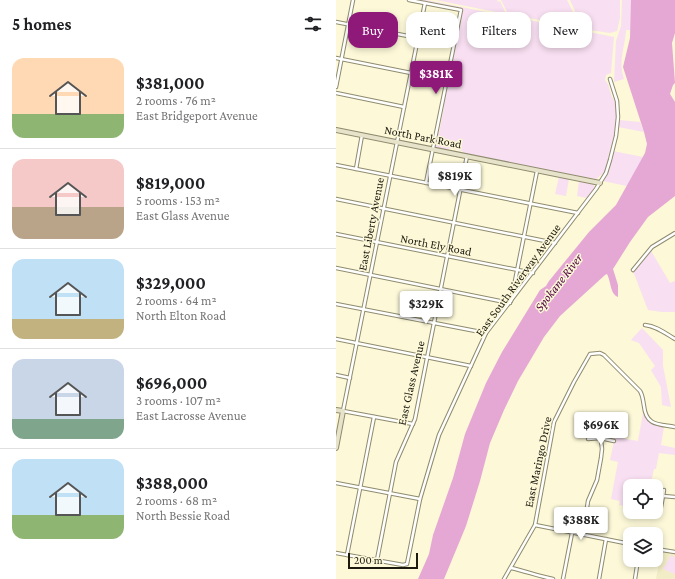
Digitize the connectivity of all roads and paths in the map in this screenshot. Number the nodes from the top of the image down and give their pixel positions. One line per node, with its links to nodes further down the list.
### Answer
1 (353, 0): 4 (street)
2 (409, 0): 3 (street)
3 (425, 3): 5 (street, East Liberty Avenue); 13 (street)
4 (350, 12)
5 (423, 12)
6 (336, 22): 7 (street)
7 (348, 24): 10 (street)
8 (416, 48): 11 (street, East Liberty Avenue)
9 (336, 58): 10 (street)
10 (342, 59): 11 (street); 14 (street)
11 (411, 73): 13 (street); 16 (street, East Liberty Avenue)
12 (610, 78): 27 (street, East South Riverway Avenue)
13 (446, 80): 20 (street)
14 (336, 87)
15 (336, 93): 16 (street)
16 (404, 107): 19 (street, East Liberty Avenue)
17 (336, 130): 18 (street, North Park Road)
18 (362, 135): 19 (street, North Park Road); 23 (street)
19 (398, 142): 20 (street, North Park Road); 25 (street, East Liberty Avenue)
20 (432, 149): 21 (street, North Park Road); 26 (street)
21 (467, 156): 24 (street, North Park Road); 28 (street, East Glass Avenue)
22 (336, 165): 23 (street)
23 (356, 169): 25 (street)
24 (537, 170): 27 (street, North Park Road); 30 (street)
25 (391, 176): 26 (street); 31 (street, East Liberty Avenue)
26 (426, 183): 28 (street)
27 (600, 183): 32 (street, East South Riverway Avenue)
28 (460, 190): 30 (street); 33 (street, East Glass Avenue)
29 (336, 199): 31 (street)
30 (530, 204): 32 (street); 36 (street)
31 (384, 209): 33 (street); 37 (street, East Liberty Avenue)
32 (578, 214): 38 (street, East South Riverway Avenue)
33 (454, 223): 36 (street); 39 (street, East Glass Avenue)
34 (675, 233): 42 (street)
35 (336, 234): 37 (street, North Ely Road)
36 (523, 237): 38 (street); 41 (street)
37 (378, 242): 39 (street, North Ely Road); 44 (street, East Liberty Avenue)
38 (555, 243): 43 (street, East South Riverway Avenue)
39 (447, 256): 41 (street, North Ely Road); 45 (street, East Glass Avenue)
40 (336, 268): 44 (street)
41 (517, 270): 43 (street, North Ely Road); 46 (street)
42 (633, 270)
43 (533, 273): 46 (street, East South Riverway Avenue)
44 (371, 275): 45 (street); 48 (street, East Liberty Avenue)
45 (441, 289): 46 (street); 49 (street, East Glass Avenue)
46 (510, 302): 51 (street, East South Riverway Avenue)
47 (336, 304): 48 (street)
48 (364, 309): 49 (street); 54 (street, East Liberty Avenue)
49 (434, 323): 51 (street); 55 (street, East Glass Avenue)
50 (645, 325): 53 (street)
51 (486, 333): 56 (street, East South Riverway Avenue)
52 (336, 339): 54 (street)
53 (675, 339)
54 (357, 343): 55 (street); 58 (street, East Liberty Avenue)
55 (427, 357): 56 (street); 63 (street, East Glass Avenue)
56 (471, 366): 76 (street, East South Riverway Avenue)
57 (336, 375): 58 (street)
58 (350, 378): 60 (street, East Liberty Avenue)
59 (336, 410): 60 (street)
60 (343, 411): 62 (street); 66 (street, East Liberty Avenue)
61 (602, 416): 65 (street)
62 (374, 417): 63 (street); 71 (street)
63 (413, 424): 73 (street, East Glass Avenue)
64 (675, 428): 77 (street, East Maringo Drive)
65 (600, 438): 67 (street); 68 (street); 79 (street)
66 (337, 439): 69 (street, East Liberty Avenue)
67 (588, 439)
68 (614, 441)
69 (336, 448)
70 (336, 483): 71 (street)
71 (360, 488): 73 (street); 85 (street)
72 (664, 490): 74 (street)
73 (390, 493): 76 (street); 86 (street, East Glass Avenue)
74 (663, 496): 75 (street)
75 (675, 497)
76 (420, 499): 86 (street, East South Riverway Avenue)
77 (535, 525): 78 (street); 88 (street, East Maringo Drive)
78 (572, 533): 79 (street); 91 (street)
79 (582, 534): 80 (street)
80 (606, 539): 81 (street); 92 (street)
81 (623, 543)
82 (663, 550): 83 (street)
83 (675, 552)
84 (336, 553): 85 (street)
85 (347, 555): 86 (street)
86 (377, 560)
87 (637, 567): 93 (street)
88 (511, 568): 89 (street, East Maringo Drive); 90 (street)
89 (504, 579)
90 (552, 579)
91 (564, 579)
92 (599, 579)
93 (634, 579)

